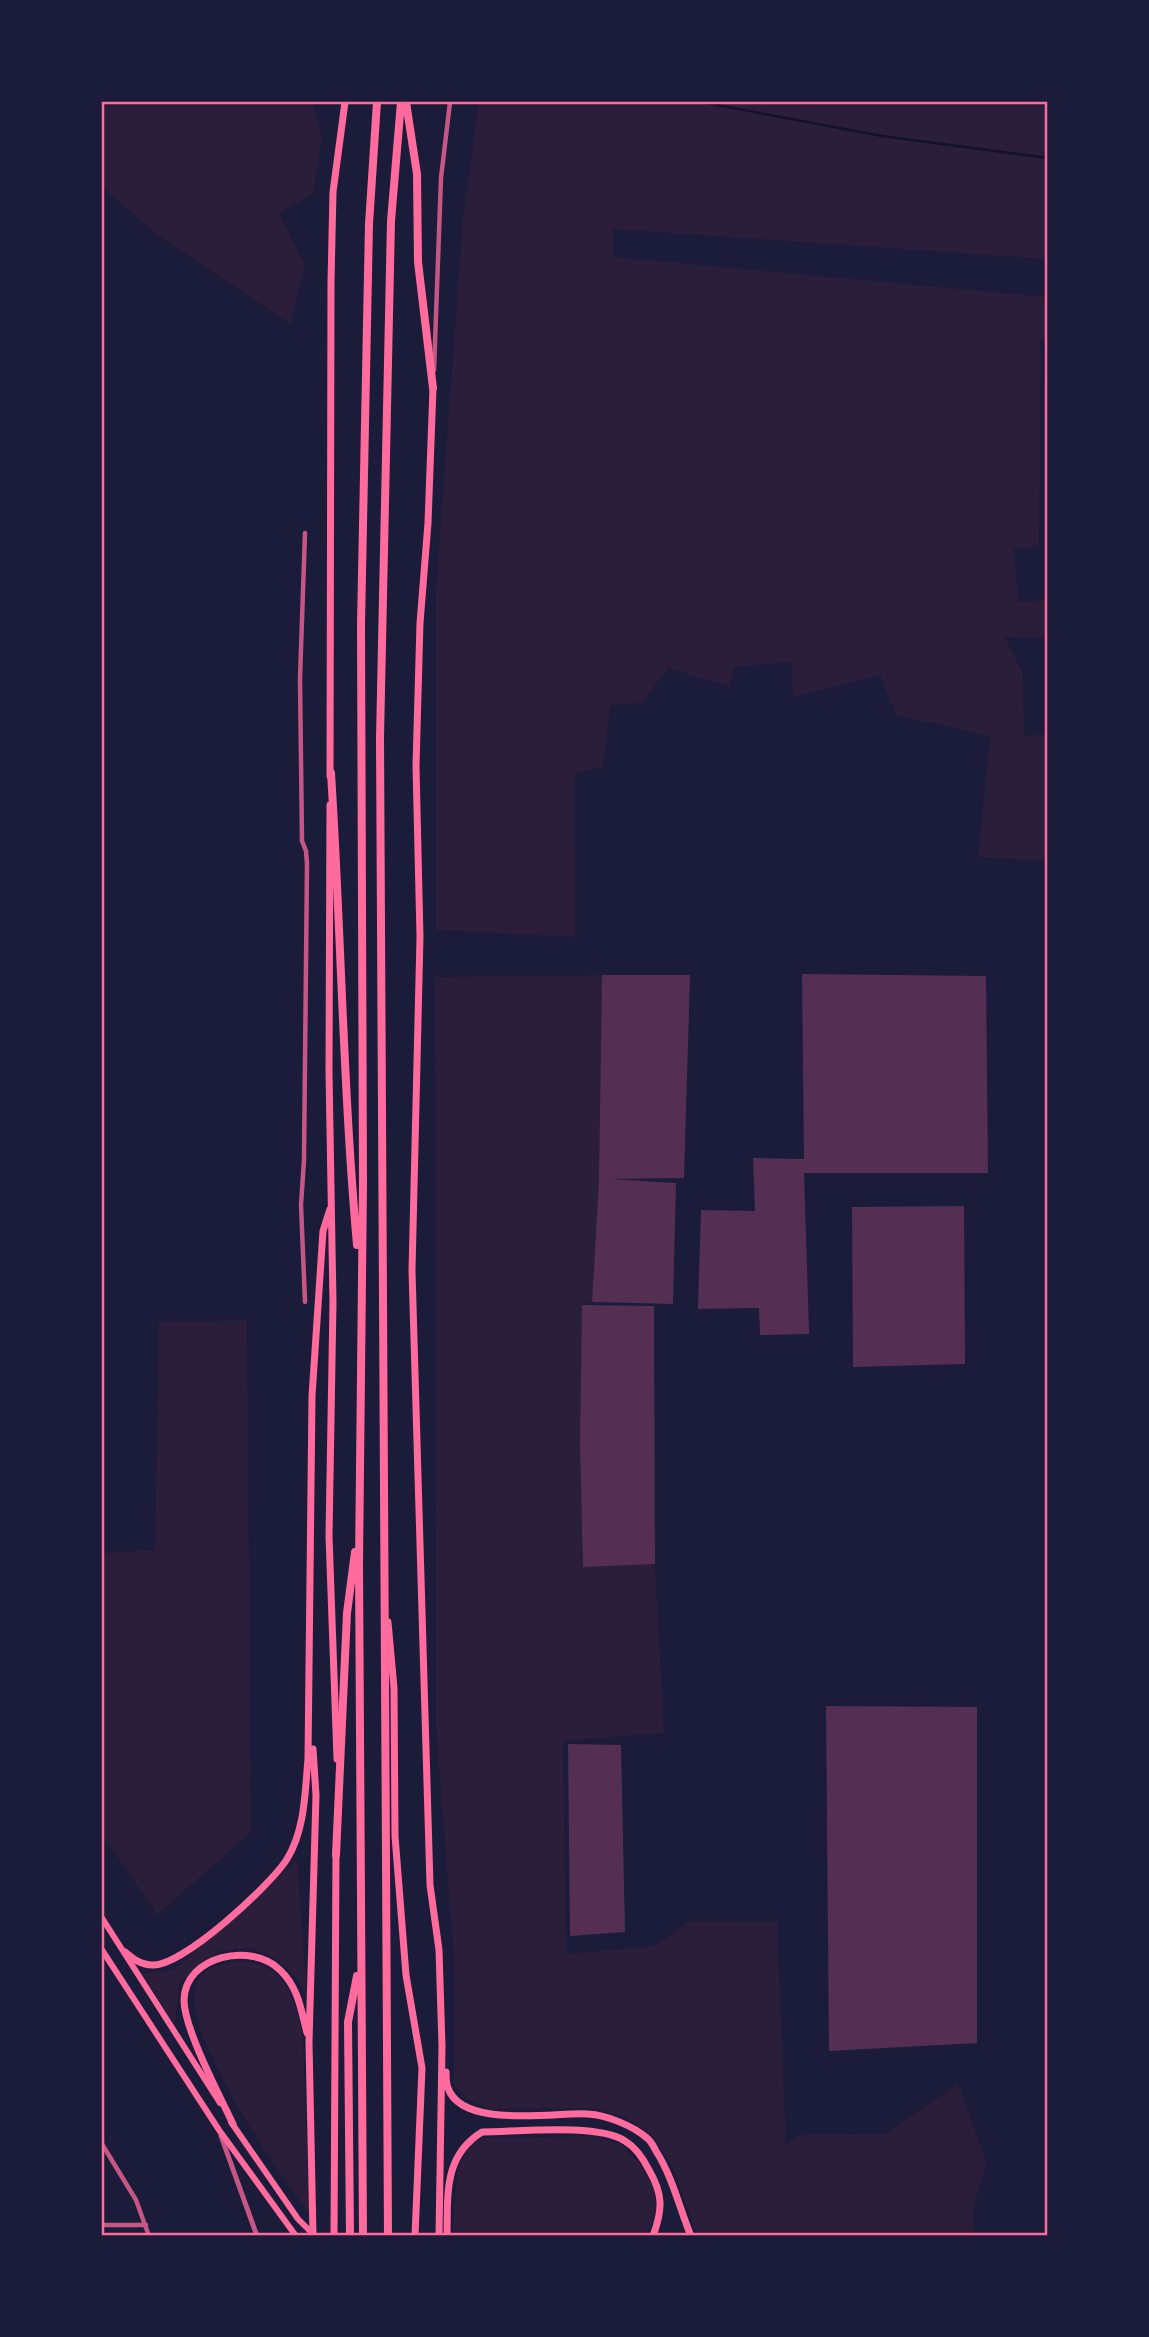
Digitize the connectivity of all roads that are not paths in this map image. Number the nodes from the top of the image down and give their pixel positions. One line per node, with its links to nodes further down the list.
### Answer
1 (345, 102): 7 (main road)
2 (377, 102): 9 (highway)
3 (403, 102): 5 (highway); 12 (highway)
4 (450, 102): 5 (street)
5 (433, 388): 20 (main road)
6 (304, 533): 10 (street)
7 (331, 772): 8 (main road); 9 (highway)
8 (332, 1202): 13 (main road); 14 (main road)
9 (361, 1289): 11 (highway)
10 (305, 1302)
11 (360, 1518): 14 (highway); 18 (highway)
12 (386, 1600): 33 (highway); 34 (main road)
13 (308, 1692): 17 (main road); 19 (main road)
14 (336, 1855): 30 (main road)
15 (102, 1918): 17 (main road)
16 (102, 1950): 22 (main road)
17 (125, 1952): 21 (main road)
18 (361, 1956): 31 (highway); 32 (highway)
19 (309, 2042): 21 (main road); 29 (main road)
20 (442, 2046): 35 (main road); 38 (main road)
21 (233, 2124): 29 (main road)
22 (219, 2130): 27 (street); 28 (main road)
23 (102, 2144): 25 (street)
24 (102, 2225): 25 (street)
25 (146, 2225): 26 (street)
26 (149, 2235)
27 (257, 2235)
28 (296, 2235)
29 (314, 2235)
30 (334, 2235)
31 (350, 2235)
32 (363, 2235)
33 (388, 2235)
34 (415, 2235)
35 (439, 2235)
36 (447, 2235): 37 (main road)
37 (653, 2235)
38 (691, 2235)

